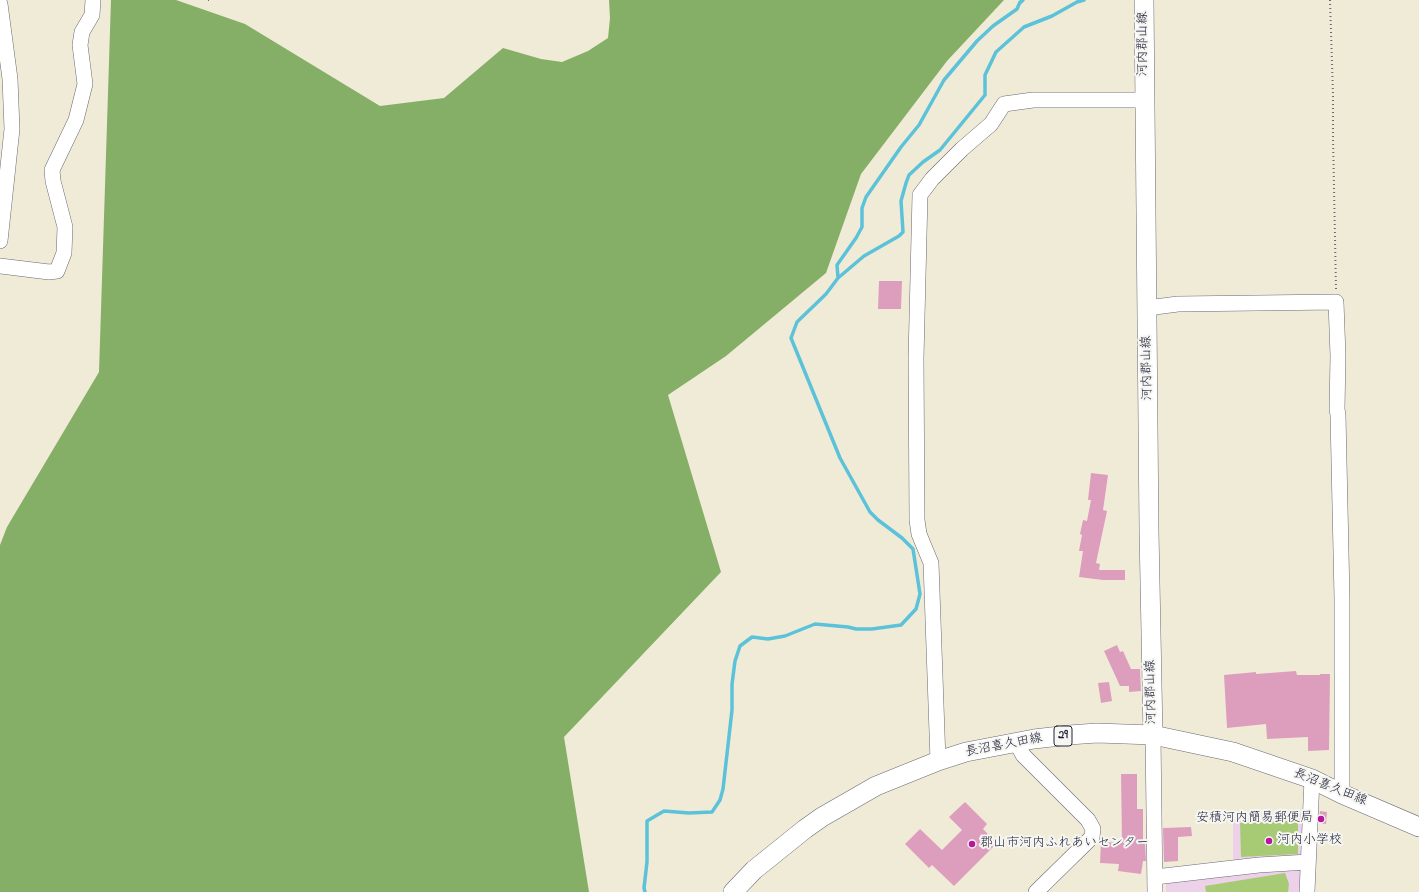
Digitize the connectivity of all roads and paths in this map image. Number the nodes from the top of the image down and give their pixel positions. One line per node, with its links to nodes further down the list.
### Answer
1 (93, 0): 9 (street)
2 (208, 0): 3 (path)
3 (212, 0)
4 (1144, 0): 7 (main road, 河内郡山線)
5 (1330, 0): 10 (path)
6 (0, 4): 8 (street)
7 (1144, 100): 11 (main road, 河内郡山線); 14 (street)
8 (0, 241)
9 (0, 266)
10 (1336, 302): 11 (street); 16 (street)
11 (1147, 308): 12 (main road, 河内郡山線)
12 (1153, 735): 13 (main road, 長沼喜久田線 / 29); 15 (main road, 長沼喜久田線 / 29); 19 (street)
13 (1016, 742): 14 (main road, 長沼喜久田線 / 29); 21 (street)
14 (938, 761): 20 (main road, 長沼喜久田線 / 29)
15 (1312, 779): 16 (main road, 長沼喜久田線 / 29); 18 (street)
16 (1342, 794): 17 (main road, 長沼喜久田線 / 29)
17 (1419, 827)
18 (1308, 862): 19 (street); 23 (street)
19 (1155, 877): 22 (street)
20 (733, 892)
21 (1036, 892)
22 (1155, 892)
23 (1307, 892)

